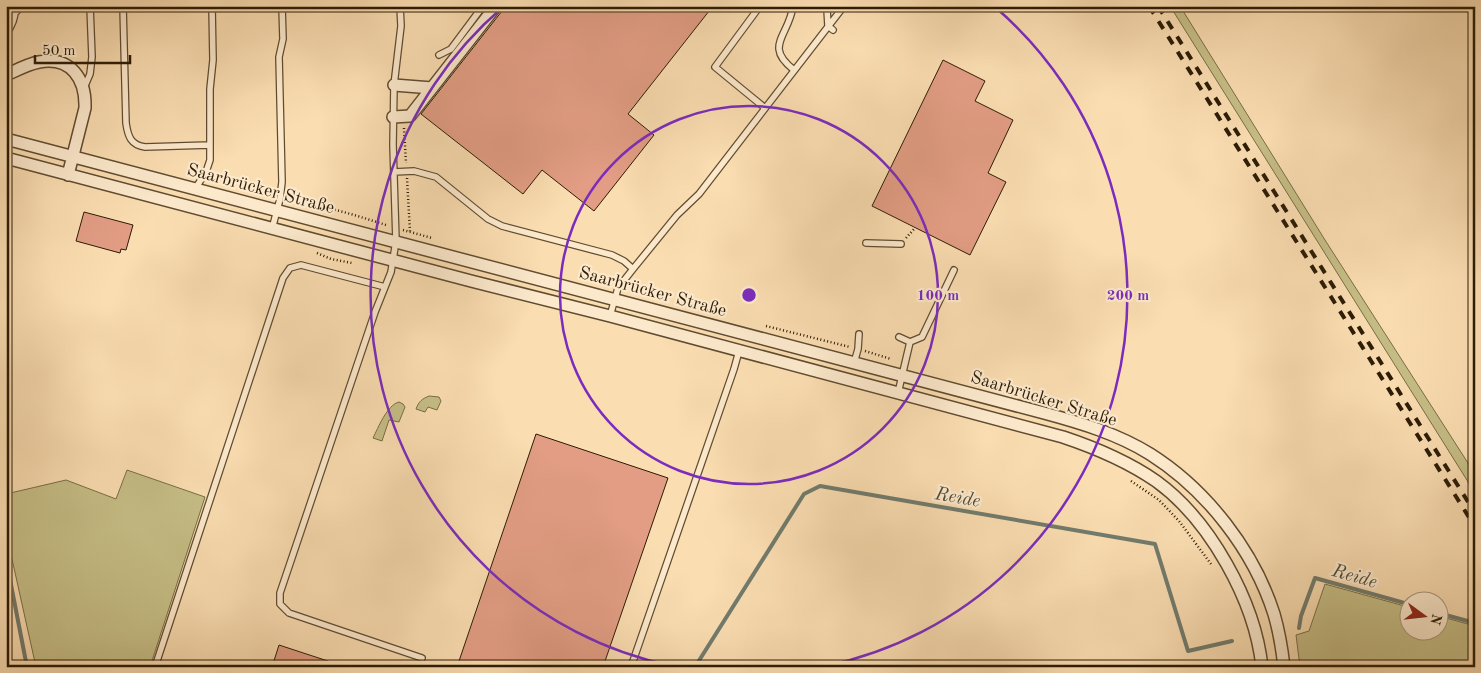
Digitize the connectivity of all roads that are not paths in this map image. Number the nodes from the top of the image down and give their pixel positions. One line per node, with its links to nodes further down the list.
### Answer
1 (22, 6): 13 (lane)
2 (90, 6): 21 (lane)
3 (123, 6): 26 (lane)
4 (212, 6): 26 (lane)
5 (282, 6): 32 (lane)
6 (400, 6): 20 (lane)
7 (483, 6): 14 (lane)
8 (496, 6): 14 (street)
9 (760, 6): 23 (lane)
10 (793, 6): 18 (lane)
11 (844, 6): 15 (lane)
12 (827, 8): 15 (lane)
13 (15, 11): 16 (lane)
14 (473, 28): 17 (lane); 22 (street)
15 (831, 28): 18 (lane)
16 (6, 34)
17 (439, 55)
18 (794, 70): 23 (lane)
19 (6, 75): 21 (street)
20 (394, 85): 22 (street); 24 (lane)
21 (84, 88): 27 (street)
22 (432, 88): 24 (street)
23 (765, 108): 38 (lane)
24 (393, 117): 29 (lane)
25 (6, 139): 27 (street, Saarbrücker Straße)
26 (210, 148): 31 (lane)
27 (73, 157): 30 (street); 31 (street, Saarbrücker Straße)
28 (6, 158): 30 (street, Saarbrücker Straße)
29 (394, 172): 34 (lane); 38 (lane)
30 (68, 175): 33 (street, Saarbrücker Straße)
31 (195, 189): 32 (street, Saarbrücker Straße)
32 (279, 205): 33 (lane); 34 (street, Saarbrücker Straße)
33 (272, 229): 37 (street, Saarbrücker Straße)
34 (396, 241): 37 (lane); 41 (street, Saarbrücker Straße)
35 (866, 242): 36 (lane)
36 (902, 244)
37 (394, 260): 40 (lane); 42 (street, Saarbrücker Straße)
38 (633, 269): 41 (lane)
39 (954, 270): 45 (lane)
40 (385, 286): 50 (lane); 51 (lane)
41 (615, 299): 42 (lane); 47 (street, Saarbrücker Straße)
42 (610, 316): 46 (street, Saarbrücker Straße)
43 (859, 334): 47 (lane)
44 (899, 337): 45 (lane)
45 (910, 342): 48 (lane)
46 (739, 350): 49 (street, Saarbrücker Straße); 52 (lane)
47 (854, 363): 48 (street, Saarbrücker Straße)
48 (903, 376): 49 (lane); 54 (street, Saarbrücker Straße)
49 (898, 393): 53 (street, Saarbrücker Straße)
50 (422, 658)
51 (155, 667)
52 (631, 667)
53 (1262, 667)
54 (1284, 667)

